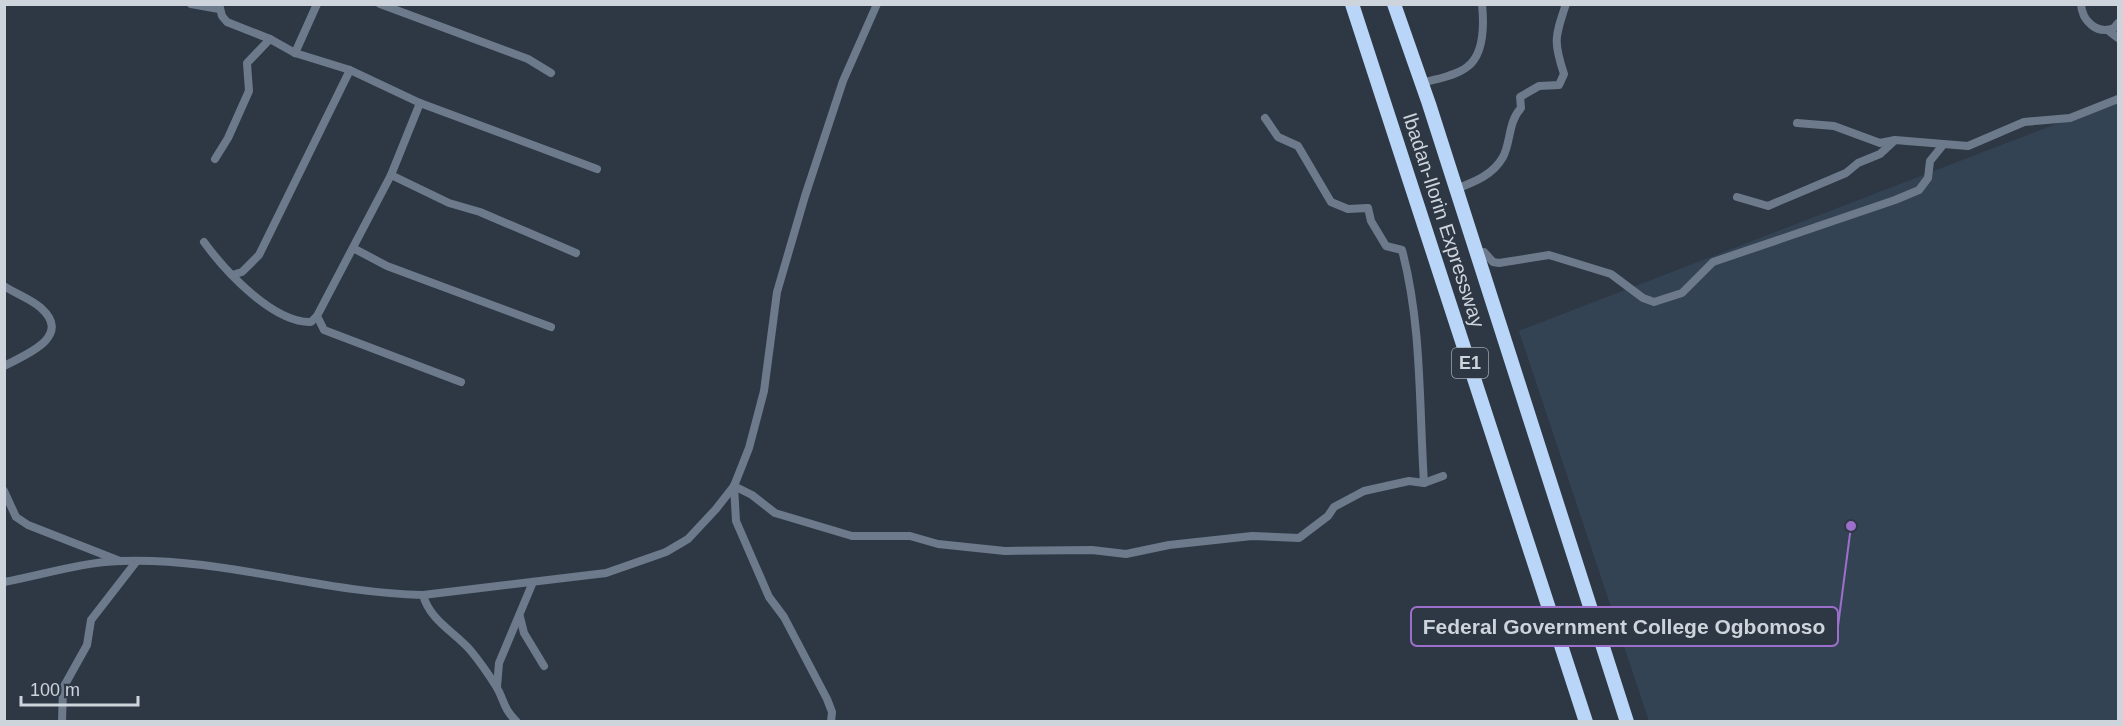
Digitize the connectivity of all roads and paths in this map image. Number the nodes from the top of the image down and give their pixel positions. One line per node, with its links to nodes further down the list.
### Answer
1 (190, 4): 10 (street)
2 (317, 4): 15 (street)
3 (380, 4): 17 (street)
4 (876, 4): 42 (street)
5 (1352, 4): 55 (highway, Ibadan-Ilorin Expressway / E1)
6 (1394, 4): 18 (highway, Ibadan-Ilorin Expressway / E1)
7 (1482, 4): 18 (street)
8 (1566, 4): 28 (street)
9 (2081, 4): 12 (street)
10 (219, 7): 14 (street)
11 (2118, 23): 12 (street)
12 (2109, 30): 13 (street)
13 (2118, 38)
14 (270, 39): 15 (street); 25 (street)
15 (295, 53): 16 (street)
16 (350, 70): 20 (street); 34 (street)
17 (550, 73)
18 (1422, 83): 28 (highway, Ibadan-Ilorin Expressway / E1)
19 (2118, 99): 24 (street)
20 (420, 102): 26 (street); 27 (street)
21 (1265, 118): 41 (street)
22 (1797, 123): 23 (street)
23 (1895, 141): 24 (street); 29 (street)
24 (1943, 145): 33 (street)
25 (215, 159)
26 (597, 169)
27 (391, 175): 31 (street); 32 (street)
28 (1456, 189): 33 (highway, Ibadan-Ilorin Expressway / E1)
29 (1737, 197)
30 (204, 242): 34 (street)
31 (353, 248): 36 (street); 37 (street)
32 (576, 253)
33 (1477, 254): 56 (highway, Ibadan-Ilorin Expressway / E1)
34 (232, 275): 36 (street)
35 (4, 286): 38 (street)
36 (317, 315): 39 (street)
37 (551, 327)
38 (4, 366)
39 (461, 382)
40 (1443, 476): 41 (street)
41 (1425, 483): 42 (street)
42 (734, 486): 47 (street); 54 (street)
43 (4, 491): 44 (street)
44 (120, 561): 45 (street); 46 (street)
45 (136, 562): 48 (street); 52 (street)
46 (4, 582)
47 (533, 582): 48 (street); 49 (street)
48 (423, 596): 51 (street)
49 (520, 616): 50 (street); 51 (street)
50 (544, 666)
51 (497, 688): 53 (street)
52 (62, 722)
53 (517, 722)
54 (831, 722)
55 (1586, 722)
56 (1626, 722)

